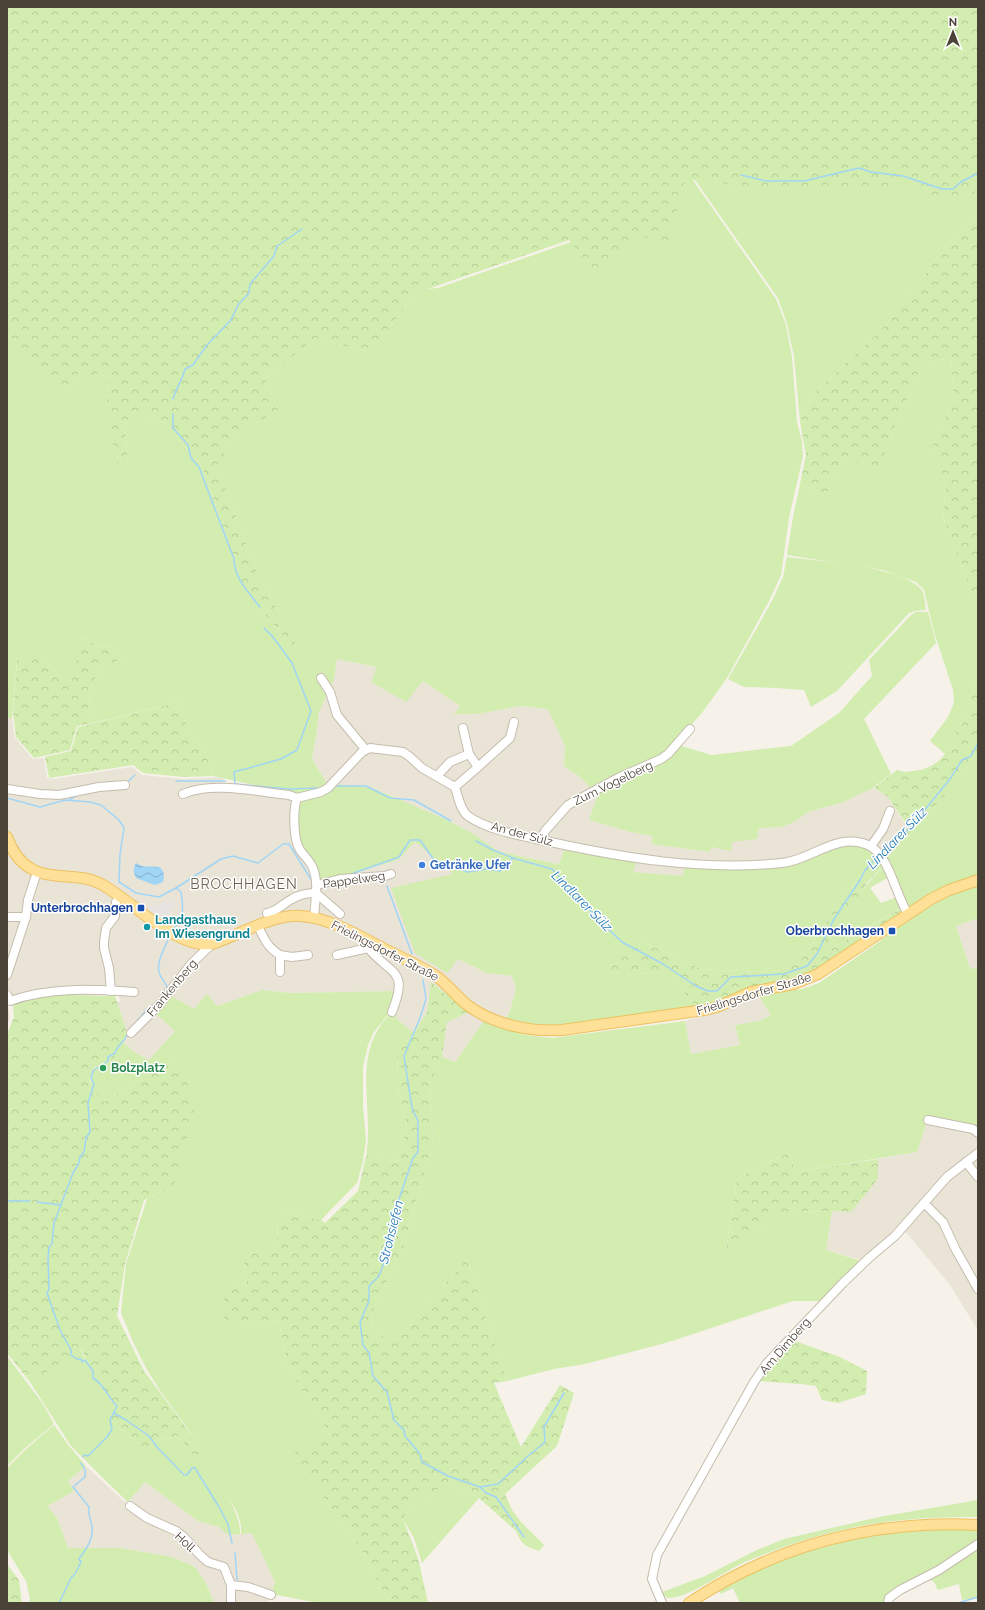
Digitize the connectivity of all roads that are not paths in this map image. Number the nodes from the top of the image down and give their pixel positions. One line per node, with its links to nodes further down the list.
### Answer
1 (321, 678): 5 (street)
2 (514, 722): 7 (street)
3 (463, 728): 6 (street)
4 (690, 729): 16 (street, Zum Vogelberg)
5 (365, 749): 8 (street); 13 (street)
6 (469, 754): 7 (street); 8 (street)
7 (478, 767): 10 (street)
8 (437, 776): 10 (street)
9 (125, 785): 11 (street)
10 (455, 787): 16 (street, An der Sülz)
11 (7, 788)
12 (183, 794): 13 (street)
13 (297, 798): 21 (street)
14 (890, 811): 17 (street)
15 (7, 837): 18 (main road, Frielingsdorfer Straße)
16 (541, 840): 17 (street, An der Sülz)
17 (876, 852): 25 (street)
18 (37, 872): 22 (main road, Frielingsdorfer Straße); 27 (street)
19 (392, 874): 21 (street, Pappelweg)
20 (978, 880): 25 (main road, Frielingsdorfer Straße)
21 (316, 885): 23 (street, Pappelweg); 24 (street); 28 (street)
22 (119, 896): 30 (main road, Frielingsdorfer Straße); 37 (street)
23 (268, 913)
24 (340, 914)
25 (908, 914): 31 (main road, Frielingsdorfer Straße)
26 (7, 917): 27 (street)
27 (26, 917): 36 (street)
28 (314, 918): 29 (main road, Frielingsdorfer Straße); 31 (main road, Frielingsdorfer Straße)
29 (258, 926): 30 (main road, Frielingsdorfer Straße); 32 (street)
30 (212, 944): 41 (street, Frankenberg)
31 (370, 945): 34 (street); 40 (street)
32 (280, 955): 33 (street); 35 (street)
33 (308, 955)
34 (337, 955)
35 (280, 972)
36 (7, 975)
37 (111, 991): 38 (street); 39 (street)
38 (134, 992)
39 (8, 998)
40 (392, 1012)
41 (131, 1033)
42 (928, 1120): 43 (street)
43 (978, 1133)
44 (978, 1153): 45 (street, Am Dimberg)
45 (966, 1162): 46 (street); 47 (street, Am Dimberg)
46 (978, 1177)
47 (924, 1203): 48 (street); 55 (street, Am Dimberg)
48 (978, 1289)
49 (130, 1506): 52 (street, Holl)
50 (978, 1525): 56 (main road)
51 (978, 1544): 57 (street)
52 (231, 1585): 53 (street); 54 (street, Holl)
53 (271, 1595)
54 (231, 1603)
55 (662, 1603)
56 (689, 1603)
57 (888, 1603)

